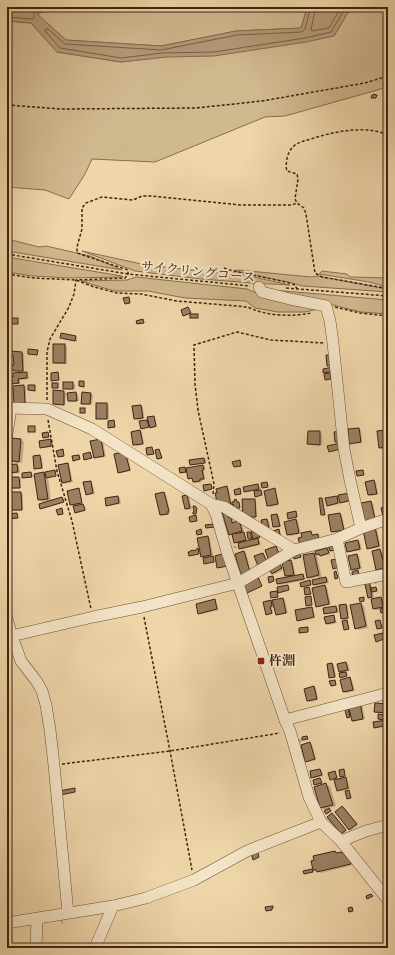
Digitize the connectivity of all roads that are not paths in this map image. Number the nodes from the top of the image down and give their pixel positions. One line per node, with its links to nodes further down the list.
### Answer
1 (259, 287): 6 (street)
2 (9, 408): 3 (street); 4 (street)
3 (7, 434)
4 (211, 504): 8 (street); 10 (street)
5 (388, 519): 6 (street)
6 (361, 528): 7 (street)
7 (337, 539): 8 (street); 9 (street)
8 (294, 550): 10 (street)
9 (388, 574)
10 (238, 583): 12 (street); 14 (street)
11 (7, 619): 12 (street)
12 (9, 636): 20 (street)
13 (388, 693): 14 (street)
14 (285, 720): 15 (street)
15 (321, 822): 17 (street); 19 (street)
16 (388, 825): 17 (street)
17 (341, 841): 18 (street)
18 (388, 900)
19 (113, 906): 20 (street); 24 (street)
20 (68, 913): 21 (street)
21 (37, 919): 22 (street); 23 (street)
22 (7, 923)
23 (36, 948)
24 (95, 948)

